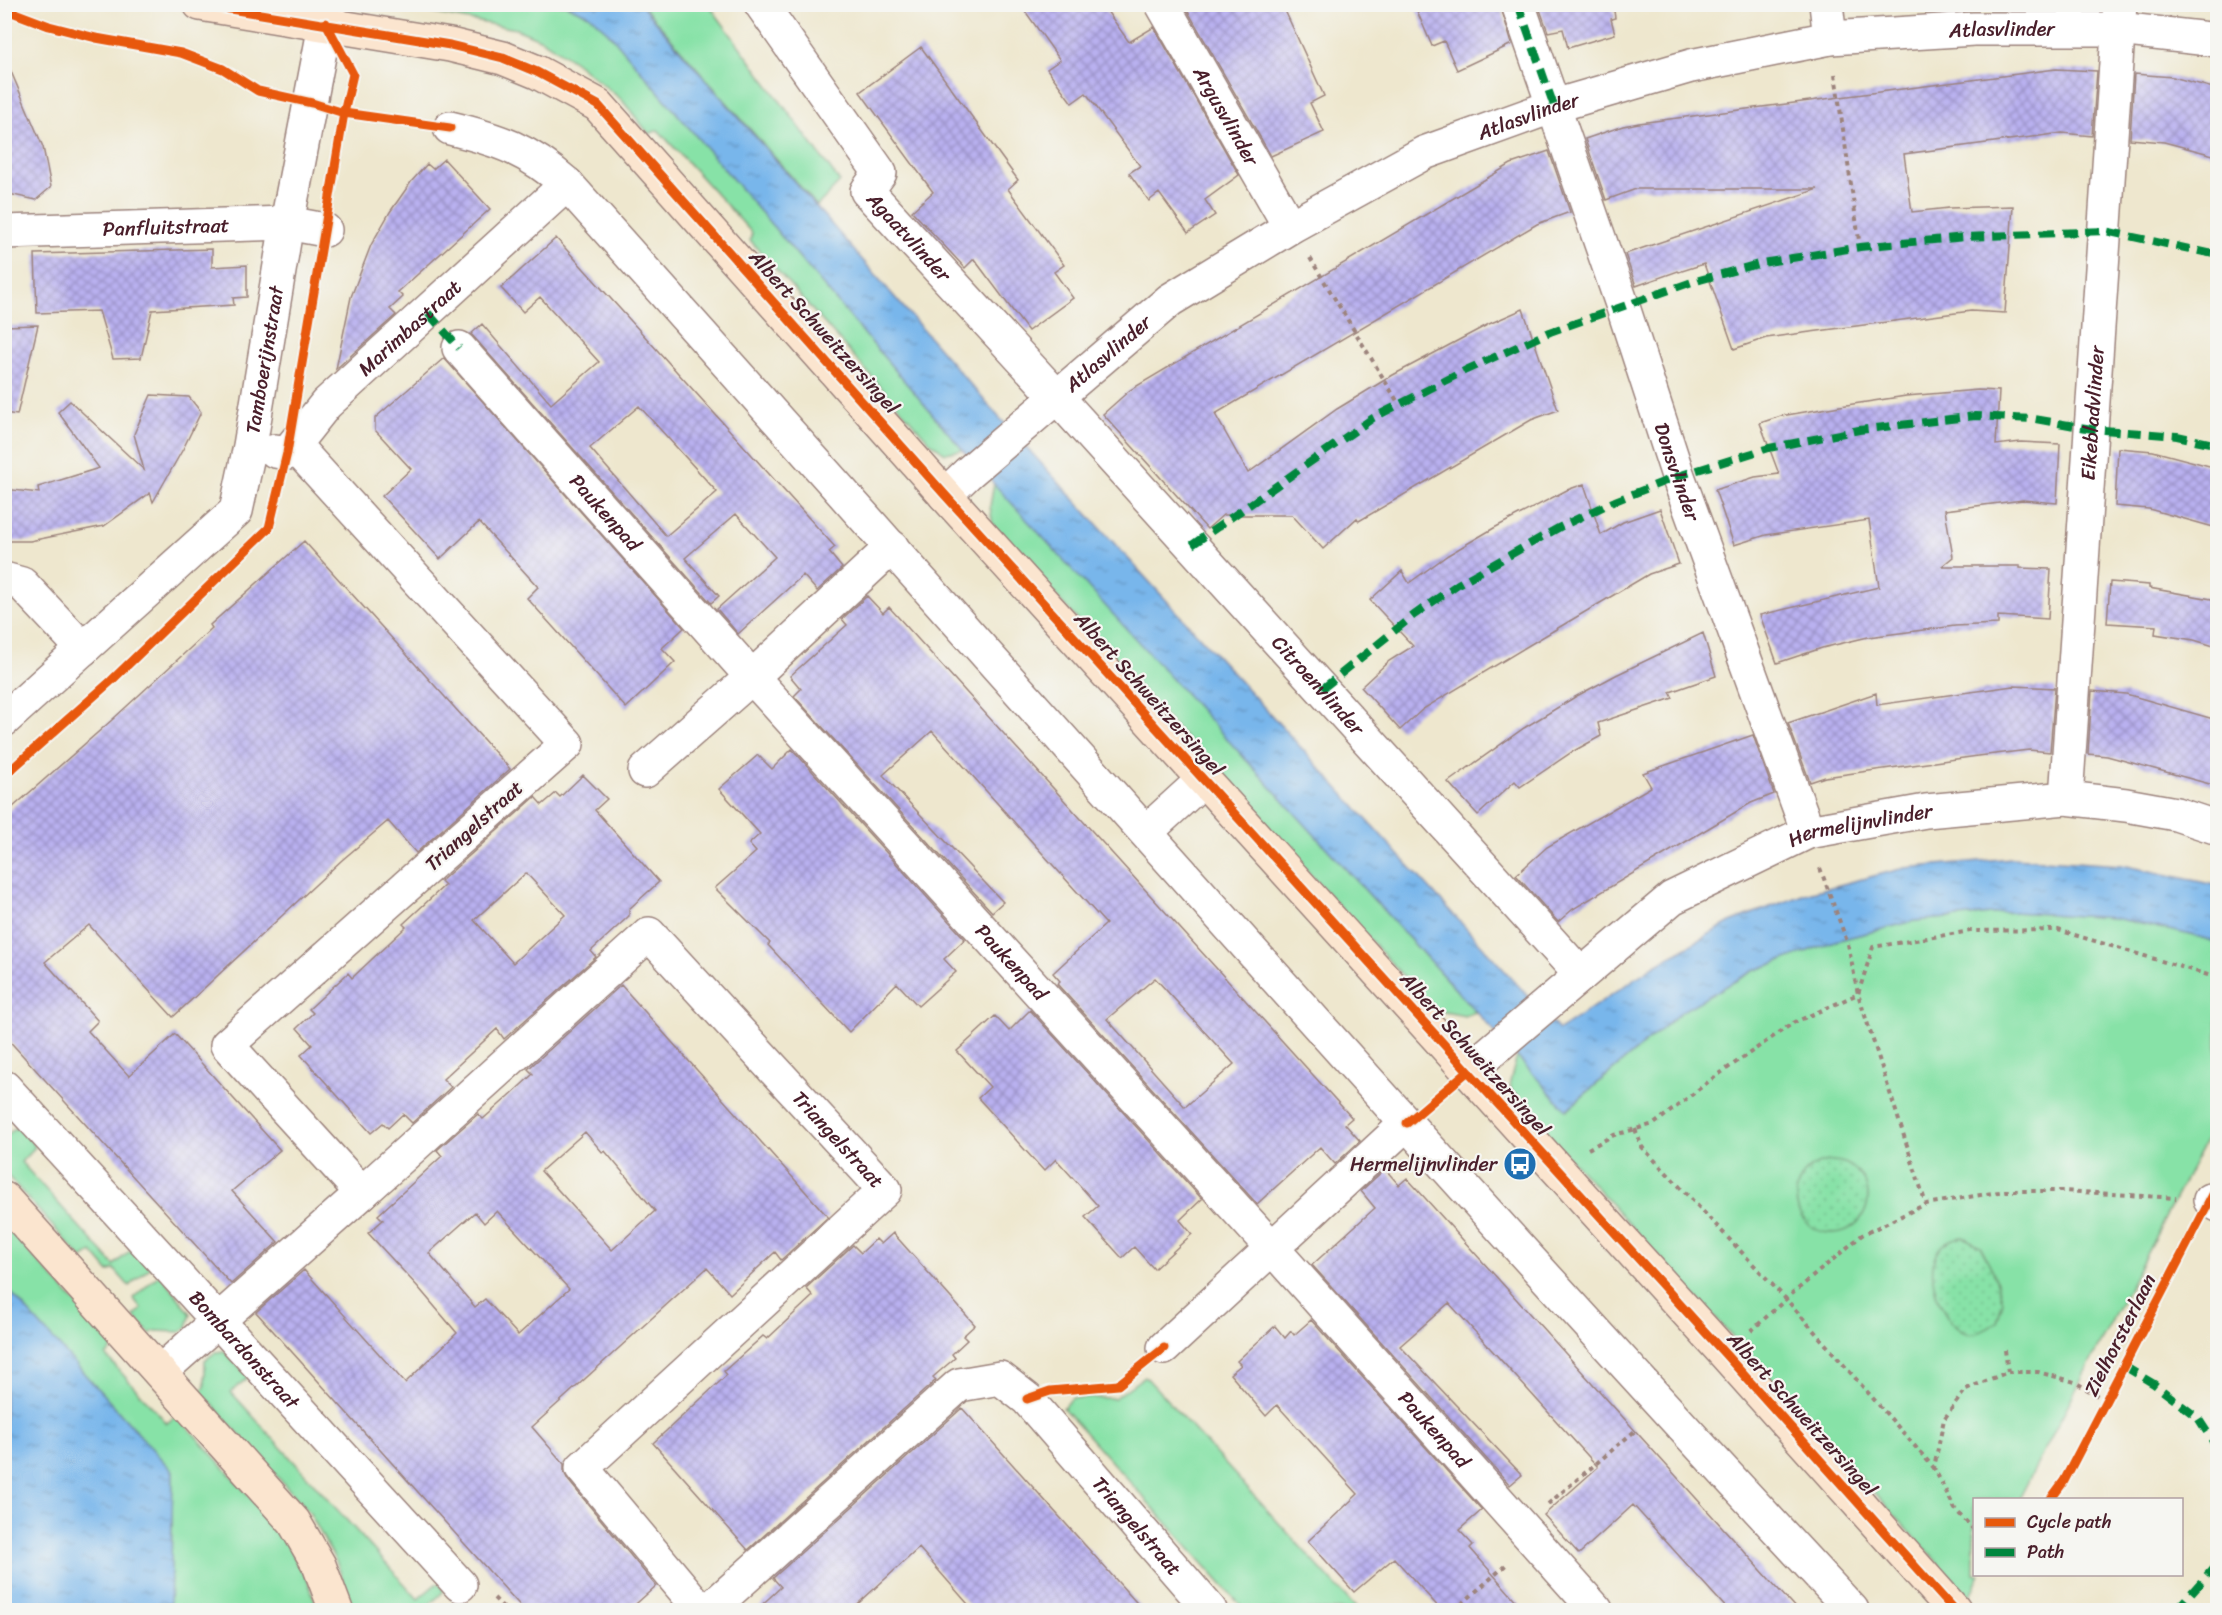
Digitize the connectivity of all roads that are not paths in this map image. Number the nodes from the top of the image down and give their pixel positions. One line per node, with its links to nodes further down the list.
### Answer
1 (200, 4): 6 (street, Albert Schweitzersingel)
2 (761, 4): 18 (street, Agaatvlinder)
3 (1162, 4): 14 (street, Argusvlinder)
4 (1518, 4): 10 (street, Donsvlinder)
5 (1826, 4): 8 (street)
6 (328, 14): 13 (street, Tamboerijnstraat); 21 (street, Albert Schweitzersingel)
7 (2119, 17): 8 (street, Atlasvlinder); 9 (street, Atlasvlinder); 29 (street, Eikebladvlinder)
8 (1830, 38): 10 (street, Atlasvlinder)
9 (2217, 40)
10 (1554, 106): 14 (street, Atlasvlinder); 32 (street, Donsvlinder)
11 (450, 128): 12 (street)
12 (567, 184): 19 (street, Marimbastraat); 22 (street)
13 (287, 222): 15 (street, Panfluitstraat); 16 (street, Panfluitstraat); 20 (street, Tamboerijnstraat)
14 (1290, 227): 18 (street, Atlasvlinder)
15 (326, 230)
16 (4, 232)
17 (459, 348): 25 (street, Paukenpad)
18 (1057, 397): 21 (street, Atlasvlinder); 33 (street, Citroenvlinder)
19 (294, 444): 20 (street); 37 (street, Triangelstraat)
20 (250, 446): 24 (street, Tamboerijnstraat)
21 (945, 495): 28 (street, Albert Schweitzersingel)
22 (892, 547): 25 (street); 31 (street)
23 (4, 579): 24 (street)
24 (83, 649): 26 (street, Tamboerijnstraat)
25 (752, 677): 27 (street); 39 (street, Paukenpad)
26 (4, 720)
27 (645, 771)
28 (1203, 780): 31 (street, Albert Schweitzersingel); 34 (street, Albert Schweitzersingel)
29 (2066, 798): 30 (street, Hermelijnvlinder); 32 (street, Hermelijnvlinder)
30 (2217, 828)
31 (1146, 832): 36 (street)
32 (1808, 832): 33 (street, Hermelijnvlinder)
33 (1581, 975): 34 (street, Hermelijnvlinder)
34 (1468, 1071): 50 (street, Albert Schweitzersingel)
35 (4, 1087): 40 (street, Bombardonstraat)
36 (1407, 1123): 39 (street); 49 (street)
37 (362, 1193): 40 (street, Triangelstraat); 45 (street, Triangelstraat)
38 (4, 1199): 42 (street)
39 (1272, 1248): 41 (street); 48 (street, Paukenpad)
40 (219, 1320): 42 (street, Triangelstraat); 43 (street, Bombardonstraat)
41 (1164, 1348)
42 (160, 1372): 44 (street)
43 (460, 1585)
44 (336, 1611)
45 (701, 1611)
46 (709, 1611): 47 (street, Triangelstraat)
47 (1210, 1611)
48 (1596, 1611)
49 (1852, 1611)
50 (1954, 1611)

